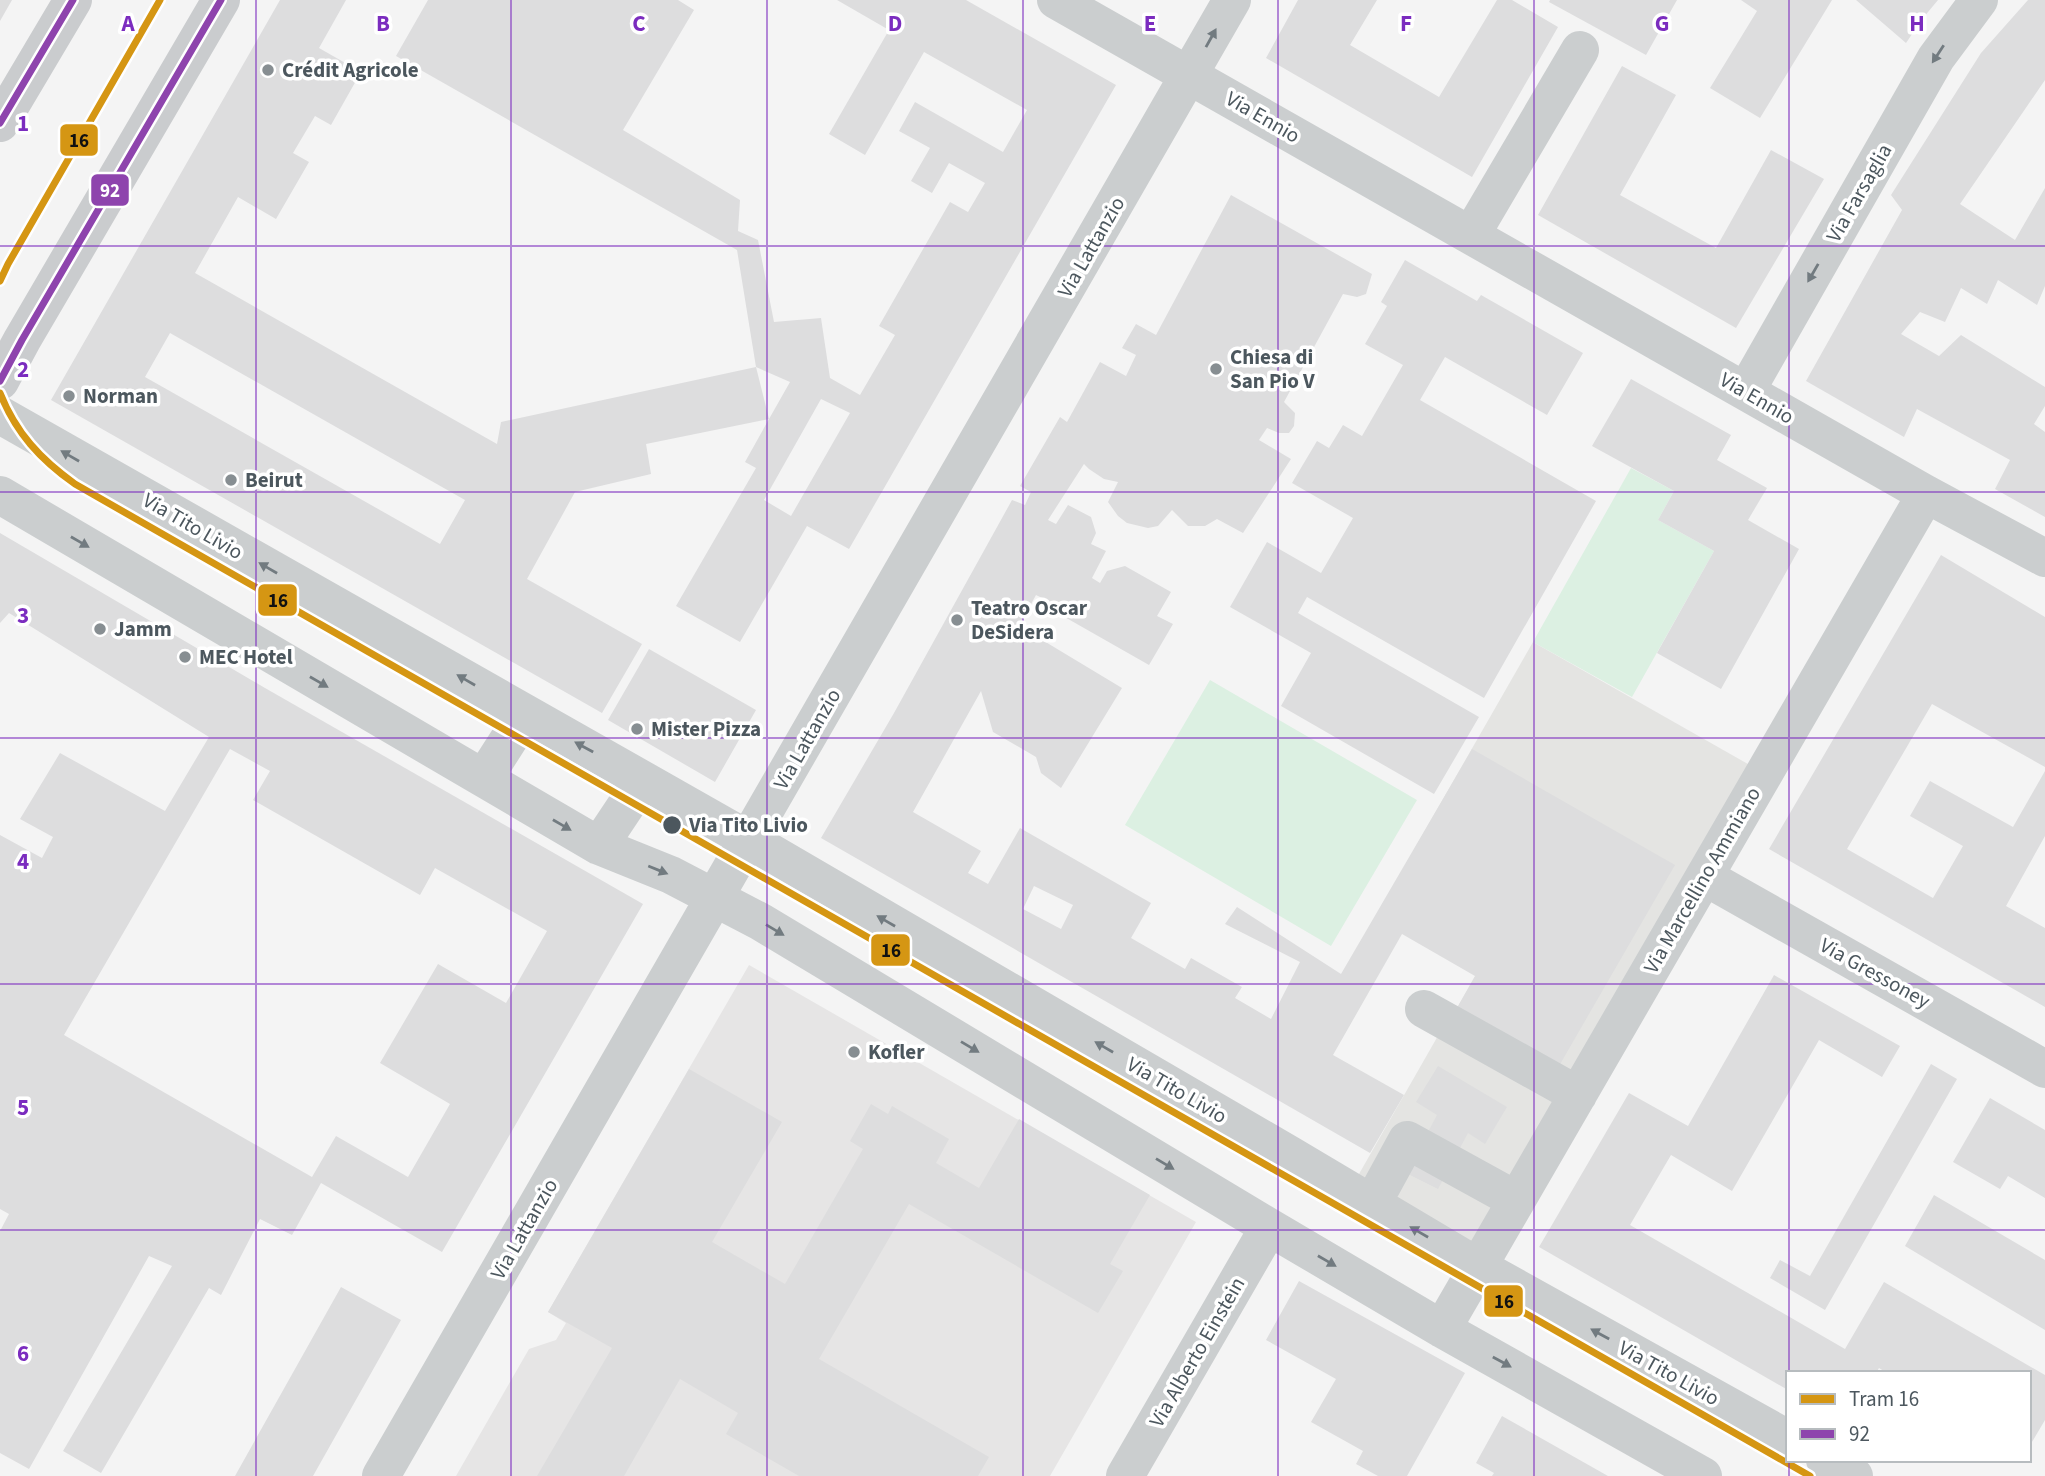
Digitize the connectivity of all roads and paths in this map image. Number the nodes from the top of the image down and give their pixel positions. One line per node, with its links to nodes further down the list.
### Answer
1 (73, 0): 8 (main road)
2 (221, 0): 10 (main road)
3 (1056, 0): 7 (street, Via Ennio)
4 (1233, 0): 7 (street, Via Lattanzio, one-way to 4)
5 (1979, 0): 11 (street, Via Farsaglia, one-way to 11)
6 (1580, 50): 9 (street)
7 (1190, 75): 9 (street, Via Ennio); 19 (street, Via Lattanzio)
8 (0, 122)
9 (1471, 235): 11 (street, Via Ennio)
10 (0, 381)
11 (1746, 391): 13 (street, Via Ennio)
12 (0, 415): 16 (street, Via Tito Livio, one-way to 12)
13 (1926, 494): 15 (street, Via Ennio); 21 (street, Via Marcellino Ammiano)
14 (0, 495): 17 (street, one-way to 17)
15 (2045, 558)
16 (525, 714): 17 (street); 18 (street, Via Tito Livio, one-way to 16)
17 (484, 778): 20 (street, one-way to 20)
18 (643, 780): 19 (street, Via Tito Livio); 20 (street)
19 (749, 840): 22 (street, Via Lattanzio); 27 (street, Via Tito Livio, one-way to 19)
20 (599, 846): 22 (street, one-way to 22)
21 (1705, 877): 24 (street, Via Gressoney); 25 (street, Via Marcellino Ammiano)
22 (715, 898): 28 (street, one-way to 28); 33 (street, Via Lattanzio)
23 (1424, 1009): 25 (street)
24 (2045, 1069)
25 (1578, 1095): 26 (street, Via Marcellino Ammiano)
26 (1517, 1200): 27 (street); 29 (street, Via Marcellino Ammiano)
27 (1372, 1204): 29 (street, Via Tito Livio, one-way to 27)
28 (1269, 1227): 30 (street, one-way to 30); 34 (street, Via Alberto Einstein)
29 (1477, 1266): 30 (street); 31 (street, Via Tito Livio, one-way to 29)
30 (1443, 1329): 35 (street, one-way to 35)
31 (1786, 1438)
32 (1828, 1462): 36 (street)
33 (381, 1476)
34 (1125, 1476)
35 (1703, 1476)
36 (1853, 1476)

